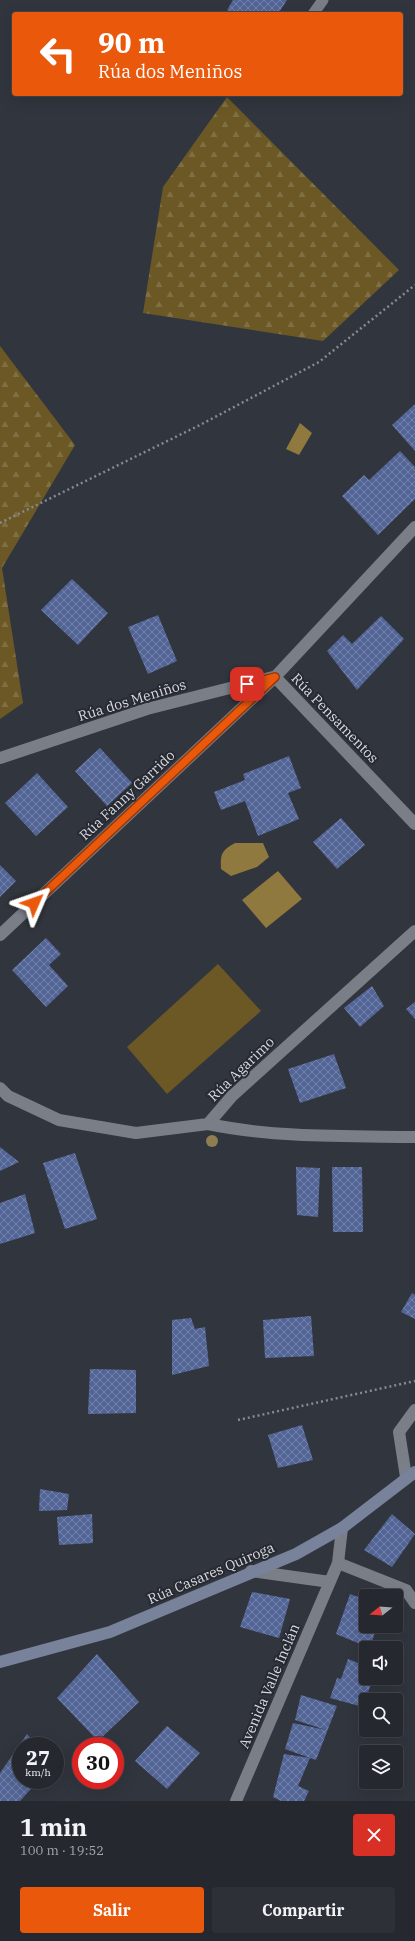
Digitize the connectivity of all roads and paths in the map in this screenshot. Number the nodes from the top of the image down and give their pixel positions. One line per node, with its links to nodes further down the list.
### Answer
1 (323, 0): 2 (lane)
2 (314, 12)
3 (415, 285): 4 (path)
4 (0, 523)
5 (415, 527): 6 (street, Rúa Pensamentos)
6 (275, 677): 7 (street, Rúa dos Meniños); 8 (street, Rúa Pensamentos); 10 (street, Rúa Fanny Garrido)
7 (0, 758)
8 (415, 824)
9 (415, 931): 12 (street, Rúa Agarimo)
10 (0, 935)
11 (0, 1088): 12 (street)
12 (208, 1124): 13 (street, Rúa Agarimo)
13 (415, 1137)
14 (415, 1381): 16 (path)
15 (415, 1410): 17 (street)
16 (238, 1420)
17 (411, 1474): 18 (street, Rúa Casares Quiroga)
18 (342, 1528): 19 (street, Avenida Valle Inclán); 20 (street, Rúa Casares Quiroga)
19 (338, 1563): 21 (street, Avenida Valle Inclán); 22 (street)
20 (251, 1571): 21 (street); 23 (street, Rúa Casares Quiroga)
21 (330, 1582): 24 (street, Avenida Valle Inclán)
22 (415, 1604)
23 (0, 1662)
24 (236, 1801)

